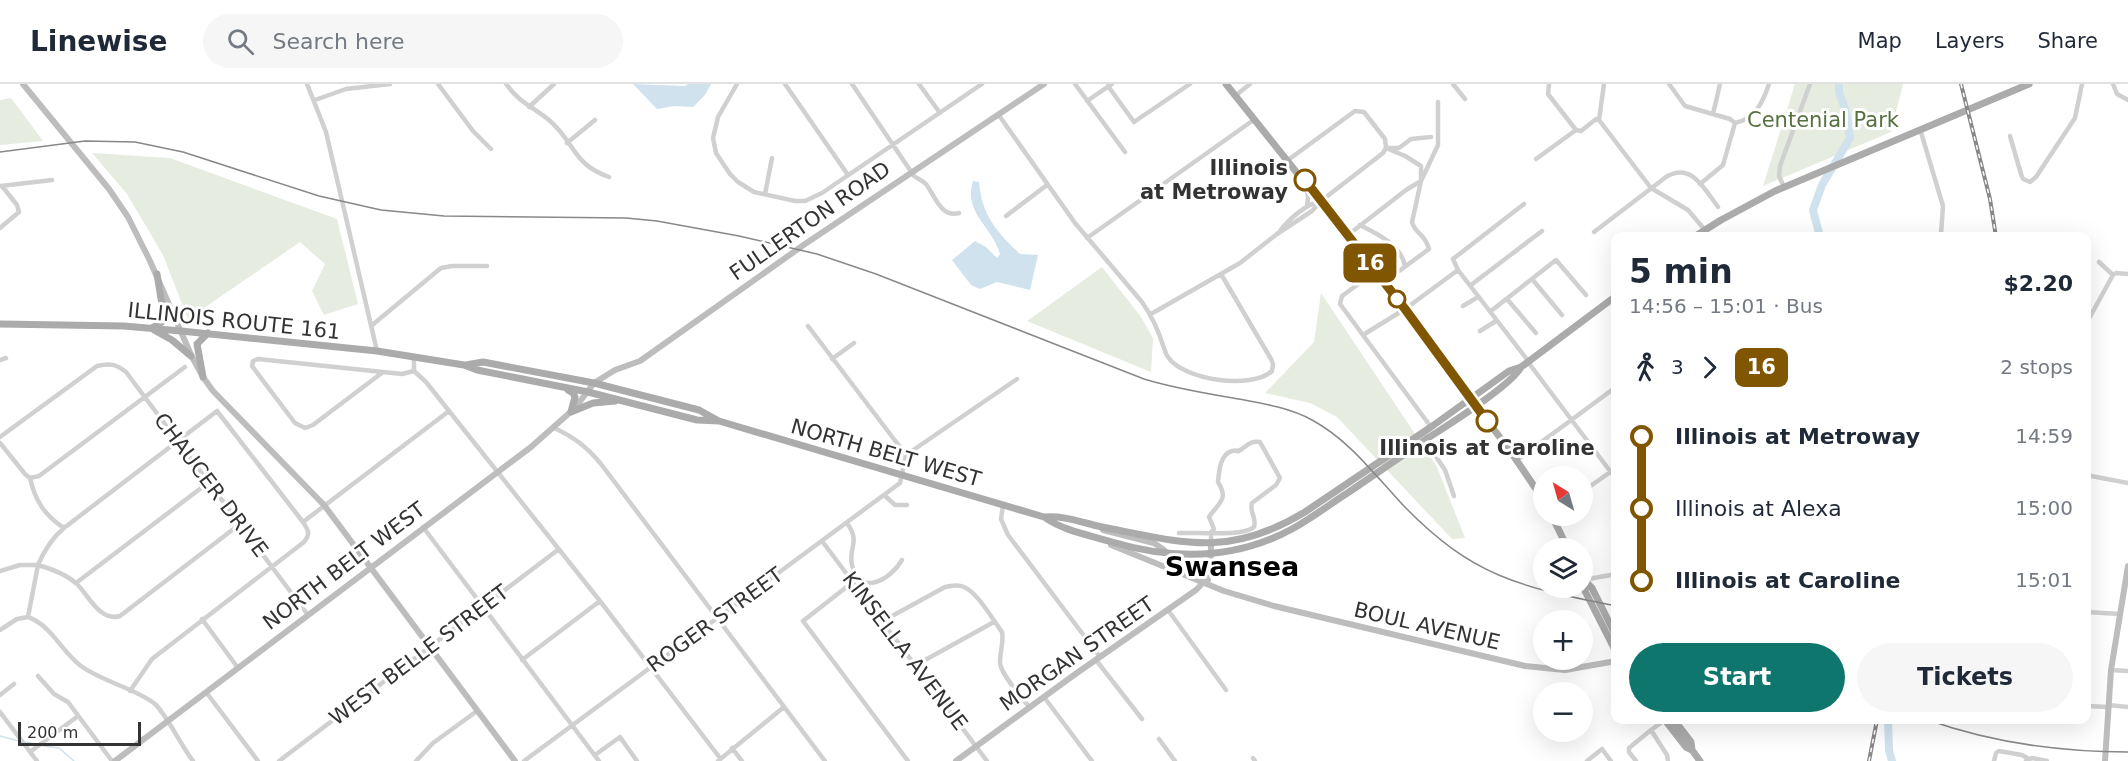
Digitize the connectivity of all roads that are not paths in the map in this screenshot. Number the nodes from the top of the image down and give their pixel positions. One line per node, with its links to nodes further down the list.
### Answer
1 (23, 84): 89 (street)
2 (307, 84): 32 (street)
3 (390, 84): 32 (street)
4 (438, 84): 51 (street)
5 (506, 84): 36 (street)
6 (554, 84): 36 (street)
7 (737, 84): 67 (street)
8 (785, 84): 57 (street)
9 (852, 84): 49 (street)
10 (919, 84): 37 (street)
11 (982, 84): 37 (street)
12 (1029, 84): 29 (street)
13 (1044, 84): 29 (street, FULLERTON ROAD)
14 (1075, 84): 34 (street)
15 (1190, 84): 28 (street)
16 (1226, 84): 30 (main road)
17 (1250, 84): 30 (street)
18 (1453, 84): 31 (street)
19 (1549, 84): 45 (street)
20 (1605, 84): 42 (street)
21 (1669, 84): 39 (street)
22 (1720, 84): 39 (street)
23 (1769, 84): 43 (street)
24 (1810, 84): 65 (street)
25 (2029, 84): 44 (main road)
26 (2082, 84): 46 (street)
27 (2113, 84): 33 (street)
28 (1110, 85): 34 (street)
29 (1034, 91): 38 (street, FULLERTON ROAD)
30 (1235, 96): 40 (main road)
31 (1465, 99)
32 (315, 100): 108 (street)
33 (2128, 100)
34 (1087, 101): 52 (street)
35 (1438, 102): 61 (street)
36 (529, 107): 48 (street)
37 (940, 113): 49 (street)
38 (998, 114): 56 (street, FULLERTON ROAD); 62 (street)
39 (1713, 114): 43 (street)
40 (1255, 119): 55 (main road); 83 (street)
41 (595, 120): 48 (street)
42 (1599, 120): 45 (street); 66 (street)
43 (1735, 123): 63 (street)
44 (1920, 129): 65 (main road); 80 (street)
45 (1576, 130): 54 (street)
46 (2010, 136)
47 (1431, 137): 50 (street)
48 (567, 143): 58 (street)
49 (893, 145): 56 (street); 57 (street)
50 (1386, 148): 55 (street); 61 (street); 68 (street)
51 (491, 149)
52 (1125, 152)
53 (772, 158): 67 (street)
54 (1536, 159)
55 (1288, 160): 60 (main road)
56 (911, 171): 72 (street); 130 (street, FULLERTON ROAD)
57 (848, 175): 67 (street)
58 (609, 177)
59 (52, 180): 64 (street)
60 (1305, 180): 68 (main road); 71 (street)
61 (1421, 181): 74 (street); 86 (street)
62 (1047, 184): 73 (street); 83 (street)
63 (1700, 184): 66 (street); 70 (street)
64 (1, 186): 75 (street)
65 (1784, 187): 76 (main road)
66 (1651, 188): 76 (street); 78 (street)
67 (765, 194)
68 (1321, 201): 71 (street); 81 (street); 82 (main road)
69 (1524, 204): 87 (street)
70 (1718, 207)
71 (1307, 208): 81 (street)
72 (959, 213)
73 (1006, 216)
74 (1360, 225): 82 (street); 86 (street)
75 (0, 228)
76 (1705, 230): 79 (main road)
77 (1542, 231): 95 (street)
78 (1594, 232)
79 (1702, 232)
80 (1941, 232)
81 (1277, 234): 90 (street)
82 (1348, 235): 88 (main road)
83 (1086, 238): 103 (street)
84 (2098, 262): 92 (street)
85 (487, 266): 108 (street)
86 (1406, 267): 94 (street)
87 (1458, 270): 95 (street); 101 (street)
88 (1376, 271): 94 (main road); 115 (street)
89 (156, 274): 110 (main road); 111 (street)
90 (1221, 274): 103 (street); 103 (street)
91 (2128, 274): 92 (street)
92 (2113, 275): 105 (street)
93 (1532, 279): 96 (street); 98 (street); 104 (street)
94 (1384, 282): 101 (main road)
95 (1471, 285): 97 (street)
96 (1586, 295)
97 (1478, 297): 100 (street); 102 (street)
98 (1507, 299): 102 (street); 114 (street)
99 (1611, 300): 123 (main road)
100 (1462, 306)
101 (1405, 309): 115 (street); 136 (main road)
102 (1491, 311): 106 (street)
103 (1151, 314)
104 (1562, 315)
105 (2091, 315)
106 (1496, 321): 112 (street); 123 (street)
107 (0, 324): 110 (main road, ILLINOIS ROUTE 161)
108 (371, 326): 117 (street)
109 (808, 327): 121 (street)
110 (152, 328): 111 (main road, ILLINOIS ROUTE 161); 118 (main road)
111 (181, 331): 113 (main road, ILLINOIS ROUTE 161); 118 (street)
112 (1480, 331)
113 (208, 333): 117 (main road, ILLINOIS ROUTE 161); 128 (main road)
114 (1536, 333)
115 (1364, 335): 141 (street)
116 (854, 343): 121 (street)
117 (377, 351): 119 (main road, ILLINOIS ROUTE 161)
118 (191, 356): 128 (street)
119 (414, 356): 124 (main road, ILLINOIS ROUTE 161); 126 (street)
120 (6, 358): 122 (street)
121 (832, 359): 147 (street)
122 (0, 360)
123 (1526, 364): 136 (main road); 139 (street)
124 (464, 365): 130 (main road, ILLINOIS ROUTE 161); 131 (main road, ILLINOIS ROUTE 161)
125 (185, 367): 134 (street)
126 (414, 371): 127 (street); 137 (street)
127 (383, 372): 127 (street)
128 (202, 377): 162 (street)
129 (1017, 379): 147 (street)
130 (594, 383): 133 (street, NORTH BELT WEST); 140 (main road, NORTH BELT WEST)
131 (557, 385): 133 (main road, ILLINOIS ROUTE 161); 138 (main road)
132 (1611, 391): 139 (street)
133 (588, 392): 135 (main road, NORTH BELT WEST); 138 (street, NORTH BELT WEST)
134 (145, 397): 143 (street, CHAUCER DRIVE); 144 (street, CHAUCER DRIVE); 154 (street)
135 (623, 401): 138 (main road); 140 (main road, NORTH BELT WEST)
136 (1473, 402): 141 (main road, NORTH BELT WEST); 145 (main road, NORTH BELT WEST); 149 (main road)
137 (449, 411): 150 (street); 162 (street)
138 (571, 412): 142 (street, NORTH BELT WEST)
139 (1571, 420): 149 (street); 151 (street)
140 (719, 421): 152 (main road, NORTH BELT WEST)
141 (1431, 427): 148 (main road, NORTH BELT WEST)
142 (554, 428): 150 (street, NORTH BELT WEST); 203 (street)
143 (0, 437)
144 (177, 440): 155 (street, CHAUCER DRIVE); 166 (street); 170 (street)
145 (1425, 440): 148 (main road, NORTH BELT WEST); 161 (street)
146 (0, 442): 154 (street)
147 (906, 455): 152 (street)
148 (1394, 457): 156 (main road, NORTH BELT WEST)
149 (1517, 460): 158 (main road)
150 (498, 471): 171 (street, NORTH BELT WEST); 177 (street)
151 (1610, 472): 159 (street)
152 (903, 475): 160 (street, ROGER STREET); 164 (main road, NORTH BELT WEST)
153 (2091, 476): 157 (street)
154 (30, 478): 170 (street)
155 (209, 482): 168 (street, CHAUCER DRIVE); 191 (street)
156 (1356, 483): 176 (main road, NORTH BELT WEST); 179 (main road, NORTH BELT WEST)
157 (2128, 483)
158 (1533, 484)
159 (1593, 484)
160 (884, 495): 163 (street); 167 (street, ROGER STREET)
161 (1454, 496)
162 (324, 505): 166 (street); 184 (street)
163 (907, 505)
164 (1003, 505): 165 (main road, NORTH BELT WEST); 211 (street)
165 (1044, 517): 169 (main road, NORTH BELT WEST); 174 (main road, NORTH BELT WEST)
166 (303, 522): 182 (street)
167 (847, 523): 175 (street, ROGER STREET); 180 (street)
168 (240, 524): 182 (street, CHAUCER DRIVE); 191 (street)
169 (1091, 524): 176 (main road, NORTH BELT WEST); 178 (street, BOUL AVENUE)
170 (64, 528): 181 (street)
171 (423, 528): 184 (street, NORTH BELT WEST); 197 (street)
172 (1211, 532): 172 (street); 173 (street); 176 (street)
173 (1179, 533)
174 (1096, 537): 178 (main road, NORTH BELT WEST); 187 (street, BOUL AVENUE)
175 (822, 541): 190 (street, KINSELLA AVENUE); 203 (street, ROGER STREET)
176 (1211, 544): 179 (street)
177 (559, 549): 195 (street); 197 (street, WEST BELLE STREET)
178 (1168, 554): 179 (main road, NORTH BELT WEST); 189 (street, BOUL AVENUE)
179 (1211, 554): 189 (street)
180 (902, 561)
181 (38, 565): 185 (street); 191 (street); 202 (street)
182 (272, 566): 201 (street, CHAUCER DRIVE); 204 (street)
183 (2128, 566): 196 (street)
184 (370, 568): 201 (street, NORTH BELT WEST); 210 (street)
185 (0, 571)
186 (1611, 575): 188 (street)
187 (1191, 577): 189 (street, BOUL AVENUE); 193 (street)
188 (1593, 578)
189 (1204, 581): 193 (street, MORGAN STREET); 213 (street, BOUL AVENUE)
190 (853, 582): 205 (street, KINSELLA AVENUE); 261 (street)
191 (76, 583)
192 (1593, 590): 207 (main road)
193 (1191, 594): 198 (street, MORGAN STREET)
194 (1589, 598): 209 (main road)
195 (600, 602): 212 (street); 215 (street)
196 (2125, 605): 200 (street)
197 (483, 608): 210 (street, WEST BELLE STREET); 212 (street)
198 (1168, 610): 211 (street, MORGAN STREET); 221 (street)
199 (2091, 612): 200 (street)
200 (2120, 614): 217 (street)
201 (308, 615): 216 (street, NORTH BELT WEST)
202 (28, 618): 208 (street); 222 (street)
203 (717, 618): 215 (street, ROGER STREET); 229 (street)
204 (202, 619): 216 (street); 222 (street)
205 (883, 621): 206 (street); 214 (street, KINSELLA AVENUE)
206 (994, 622): 214 (street); 230 (street)
207 (1611, 626)
208 (0, 630)
209 (1611, 642)
210 (429, 648): 231 (street); 253 (street, WEST BELLE STREET)
211 (1098, 658): 225 (street, MORGAN STREET); 234 (street)
212 (522, 660): 239 (street)
213 (1611, 662)
214 (916, 665): 242 (street, KINSELLA AVENUE)
215 (651, 667): 239 (street, ROGER STREET); 247 (street)
216 (238, 668): 223 (street, NORTH BELT WEST)
217 (2111, 670): 218 (street); 227 (street)
218 (2128, 671)
219 (38, 676): 233 (street)
220 (14, 684): 224 (street)
221 (1226, 690)
222 (130, 691): 235 (street)
223 (206, 692): 235 (street, NORTH BELT WEST); 252 (street)
224 (0, 695)
225 (1044, 697): 230 (street, MORGAN STREET); 264 (street)
226 (2091, 706): 227 (street)
227 (2108, 706): 228 (street); 273 (street)
228 (2128, 706)
229 (784, 707): 243 (street); 260 (street)
230 (1029, 707): 242 (street, MORGAN STREET)
231 (477, 711): 254 (street); 255 (street)
232 (0, 712): 245 (street)
233 (78, 716): 245 (street); 250 (street)
234 (1142, 719)
235 (167, 722): 250 (street, NORTH BELT WEST); 251 (street)
236 (1659, 724): 240 (street)
237 (1668, 724): 244 (main road)
238 (1677, 724): 244 (main road)
239 (571, 725): 246 (street); 256 (street, ROGER STREET)
240 (1651, 730): 268 (street); 269 (street)
241 (1159, 739): 265 (street)
242 (976, 746): 262 (street, MORGAN STREET); 263 (street, KINSELLA AVENUE)
243 (732, 748): 247 (street); 259 (street)
244 (1692, 750): 270 (main road)
245 (30, 752): 249 (street)
246 (595, 755): 257 (street); 258 (street)
247 (719, 759)
248 (2027, 760): 271 (street); 272 (street)
249 (37, 761)
250 (113, 761)
251 (193, 761)
252 (258, 761)
253 (279, 761)
254 (416, 761)
255 (515, 761)
256 (524, 761)
257 (599, 761)
258 (637, 761)
259 (742, 761)
260 (825, 761)
261 (908, 761)
262 (956, 761)
263 (987, 761)
264 (1092, 761)
265 (1175, 761)
266 (1587, 761): 267 (street)
267 (1611, 761)
268 (1636, 761)
269 (1668, 761)
270 (1700, 761)
271 (1994, 761)
272 (2047, 761)
273 (2105, 761)

